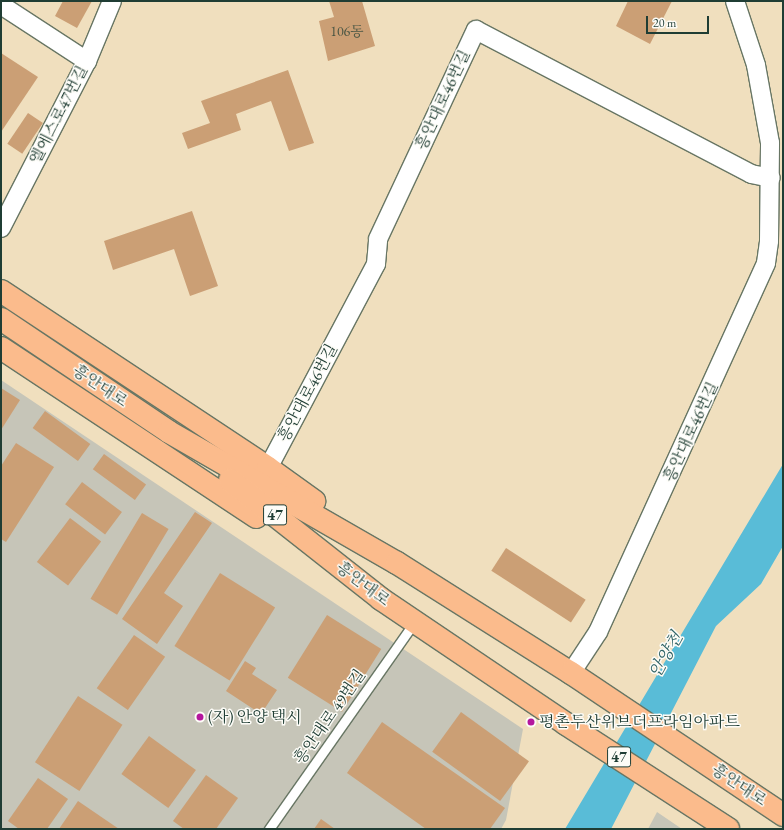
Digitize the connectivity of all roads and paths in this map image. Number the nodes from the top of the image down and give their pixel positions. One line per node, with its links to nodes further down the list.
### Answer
1 (112, 1): 4 (street, 엘에스로47번길)
2 (735, 1): 5 (street, 흥안대로46번길)
3 (1, 5): 4 (street)
4 (87, 61): 6 (street, 엘에스로47번길)
5 (771, 178): 11 (street, 흥안대로46번길); 15 (street, 흥안대로46번길)
6 (1, 228)
7 (1, 291): 11 (main road)
8 (1, 319): 10 (main road, 흥안대로 / 47)
9 (1, 348): 13 (main road)
10 (169, 432): 12 (main road, 흥안대로 / 47); 13 (main road, 흥안대로 / 47)
11 (268, 468): 12 (main road)
12 (397, 563): 15 (main road, 흥안대로 / 47)
13 (381, 598): 14 (main road, 흥안대로 / 47)
14 (415, 622): 17 (lane, 흥안대로 49번길); 18 (main road, 흥안대로 / 47)
15 (571, 673): 16 (main road, 흥안대로 / 47)
16 (783, 815)
17 (269, 829)
18 (728, 829)

